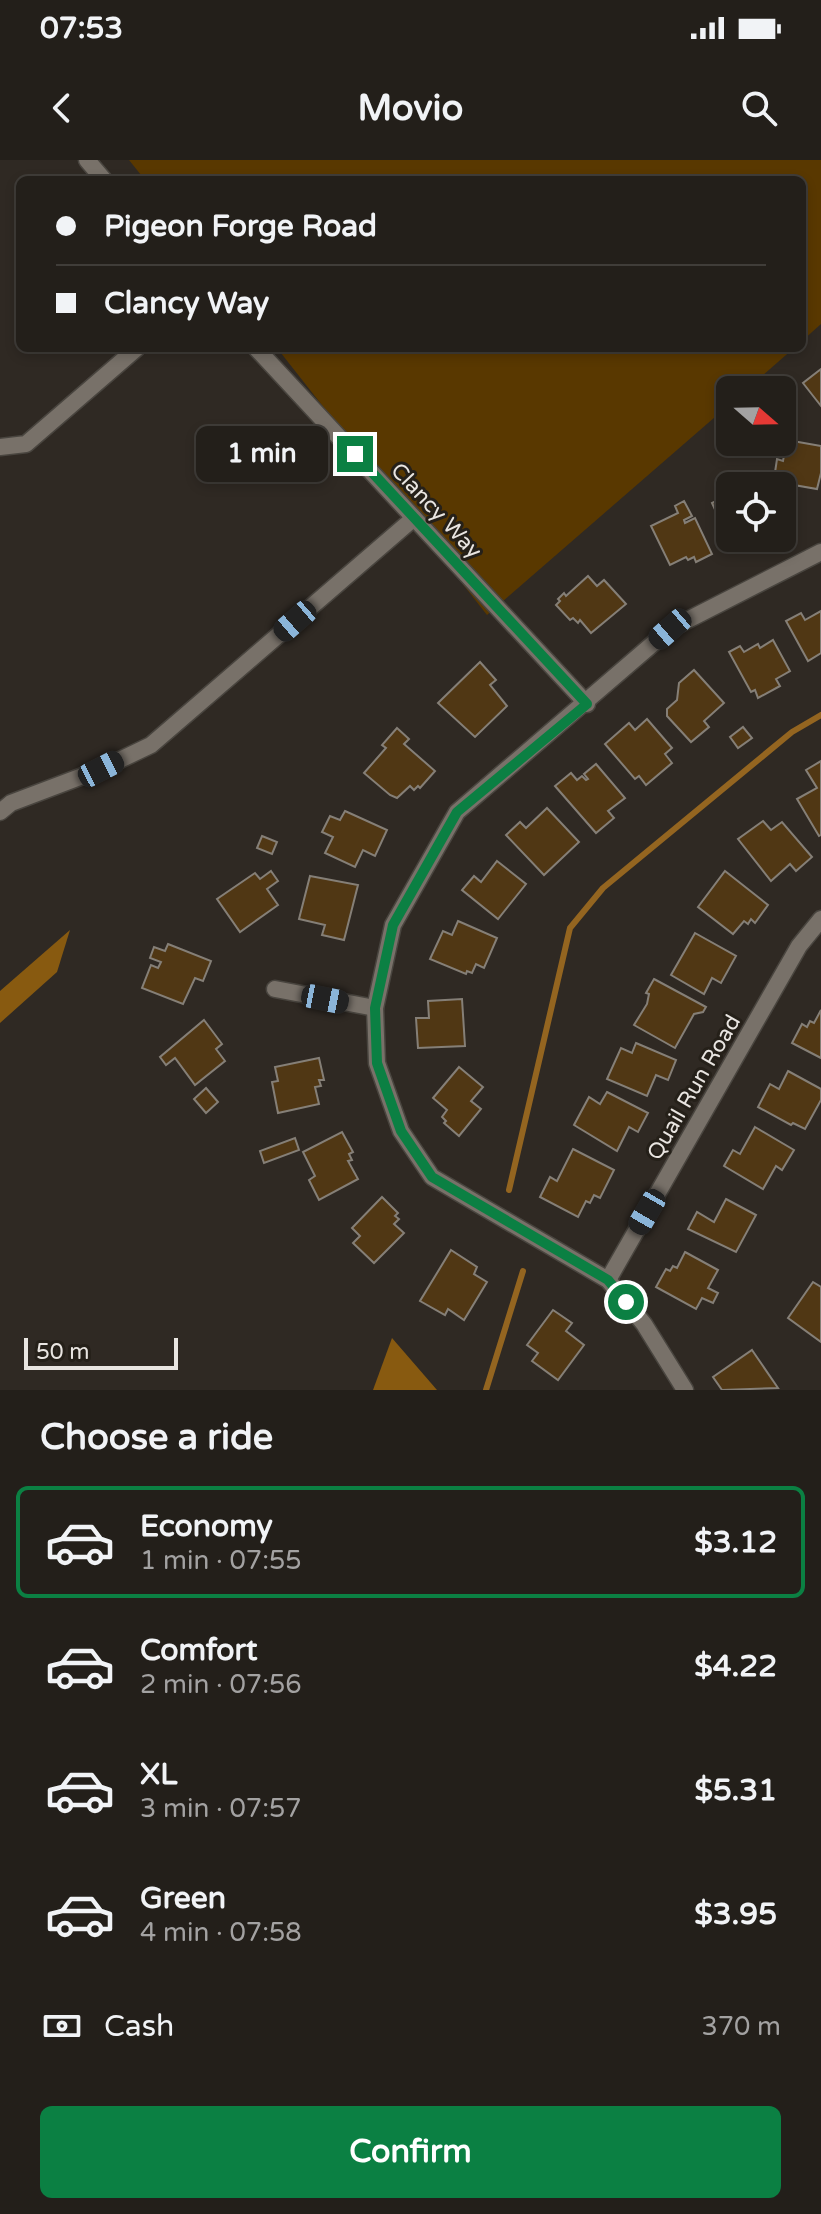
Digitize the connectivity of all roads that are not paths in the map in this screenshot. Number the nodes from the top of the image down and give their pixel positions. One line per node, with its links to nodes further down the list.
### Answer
1 (87, 160): 2 (street)
2 (101, 176)
3 (132, 352): 5 (street)
4 (260, 352): 6 (street, Clancy Way)
5 (0, 447)
6 (414, 518): 8 (street, Clancy Way); 9 (street)
7 (821, 552): 8 (street)
8 (587, 704): 12 (street)
9 (0, 812)
10 (821, 919): 13 (street, Quail Run Road)
11 (275, 989): 12 (street)
12 (375, 1008): 13 (street)
13 (608, 1280): 14 (street)
14 (685, 1390)

